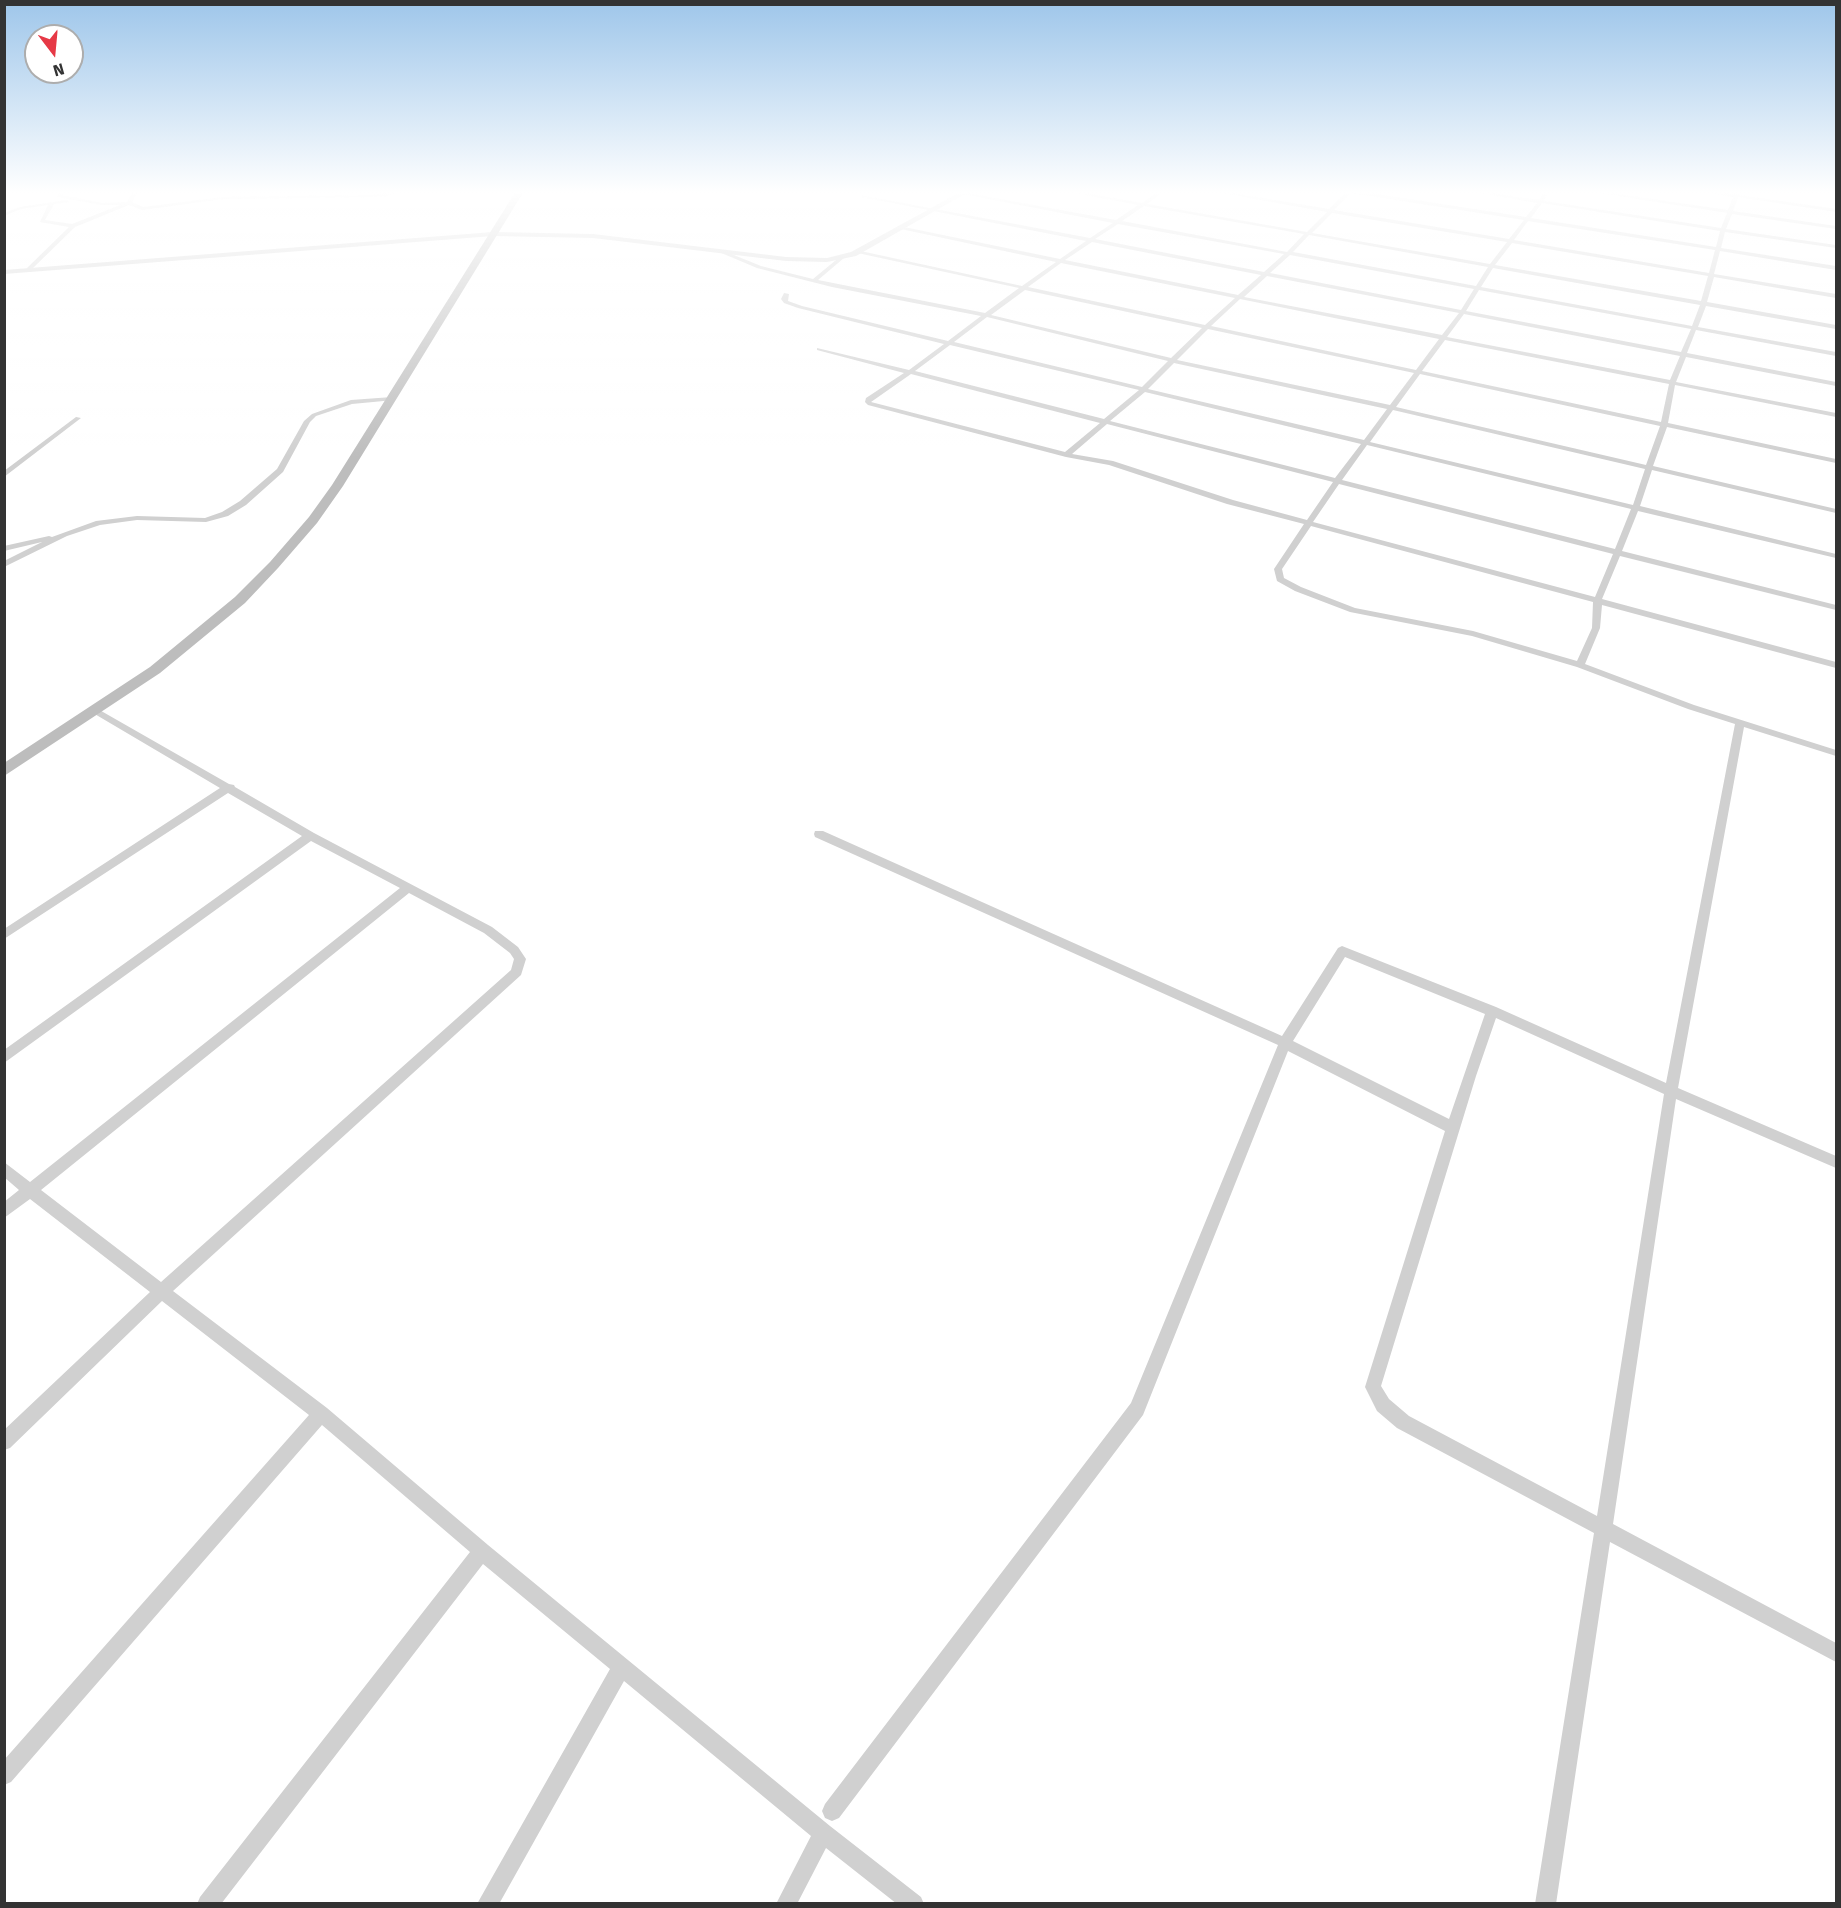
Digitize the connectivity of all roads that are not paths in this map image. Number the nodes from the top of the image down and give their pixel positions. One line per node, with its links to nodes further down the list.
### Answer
1 (465, 280): 35 (main road)
2 (815, 280): 20 (street)
3 (991, 280): 13 (street)
4 (1035, 280): 13 (street)
5 (1153, 280): 17 (street)
6 (1259, 280): 17 (street)
7 (1299, 280): 19 (street)
8 (1429, 280): 14 (street)
9 (1483, 280): 14 (street)
10 (1576, 280): 18 (street)
11 (1711, 280): 18 (street)
12 (1743, 280): 16 (street)
13 (1024, 287): 20 (street); 21 (street)
14 (1478, 289): 19 (street); 22 (street)
15 (786, 294): 25 (street)
16 (1836, 296)
17 (1238, 297): 21 (street); 24 (street)
18 (1704, 303): 22 (street); 23 (street)
19 (1463, 311): 24 (street); 27 (street)
20 (986, 315): 25 (street); 29 (street)
21 (1207, 326): 29 (street); 30 (street)
22 (1694, 327): 27 (street); 28 (street)
23 (1836, 327)
24 (1444, 336): 30 (street); 32 (street)
25 (949, 344): 31 (street); 34 (street)
26 (819, 349): 31 (street)
27 (1682, 354): 32 (street); 33 (street)
28 (1836, 354)
29 (1173, 361): 34 (street); 36 (street)
30 (1418, 371): 36 (street); 40 (street)
31 (910, 372): 39 (street); 42 (street)
32 (1673, 381): 37 (street); 40 (street)
33 (1836, 384)
34 (1143, 390): 39 (street); 41 (street)
35 (392, 399): 50 (street); 59 (main road)
36 (1393, 408): 41 (street); 44 (street)
37 (1836, 415)
38 (78, 418): 45 (street)
39 (1107, 423): 42 (street); 46 (street)
40 (1664, 424): 43 (street); 44 (street)
41 (1364, 444): 46 (street); 47 (street)
42 (1066, 455): 49 (street)
43 (1836, 461)
44 (1649, 468): 47 (street); 48 (street)
45 (4, 475)
46 (1337, 482): 49 (street); 52 (street)
47 (1635, 509): 52 (street); 53 (street)
48 (1836, 511)
49 (1310, 524): 55 (street); 57 (street)
50 (64, 534): 51 (street); 54 (street)
51 (4, 549)
52 (1617, 554): 55 (street); 56 (street)
53 (1836, 556)
54 (4, 565)
55 (1597, 602): 57 (street); 58 (street)
56 (1836, 608)
57 (1580, 665): 60 (street)
58 (1836, 665)
59 (96, 711): 62 (main road); 63 (street)
60 (1740, 723): 61 (street); 71 (street)
61 (1836, 753)
62 (4, 771)
63 (230, 787): 65 (street); 67 (street)
64 (819, 834): 69 (street)
65 (310, 836): 66 (street); 70 (street)
66 (408, 887): 75 (street); 77 (street)
67 (4, 935)
68 (1492, 1011): 69 (street); 71 (street); 72 (street)
69 (1285, 1043): 72 (street); 85 (street)
70 (4, 1058)
71 (1671, 1091): 73 (street); 80 (street)
72 (1453, 1128): 80 (street)
73 (1836, 1162)
74 (4, 1168): 75 (street)
75 (29, 1191): 76 (street); 77 (street)
76 (4, 1211)
77 (161, 1292): 78 (street); 79 (street)
78 (321, 1414): 81 (street); 84 (street)
79 (4, 1442)
80 (1604, 1530): 82 (street); 91 (street)
81 (482, 1551): 83 (street); 87 (street)
82 (1836, 1653)
83 (622, 1666): 86 (street); 88 (street)
84 (4, 1775)
85 (832, 1811)
86 (823, 1833): 89 (street); 90 (street)
87 (207, 1904)
88 (487, 1904)
89 (786, 1904)
90 (914, 1904)
91 (1545, 1904)

